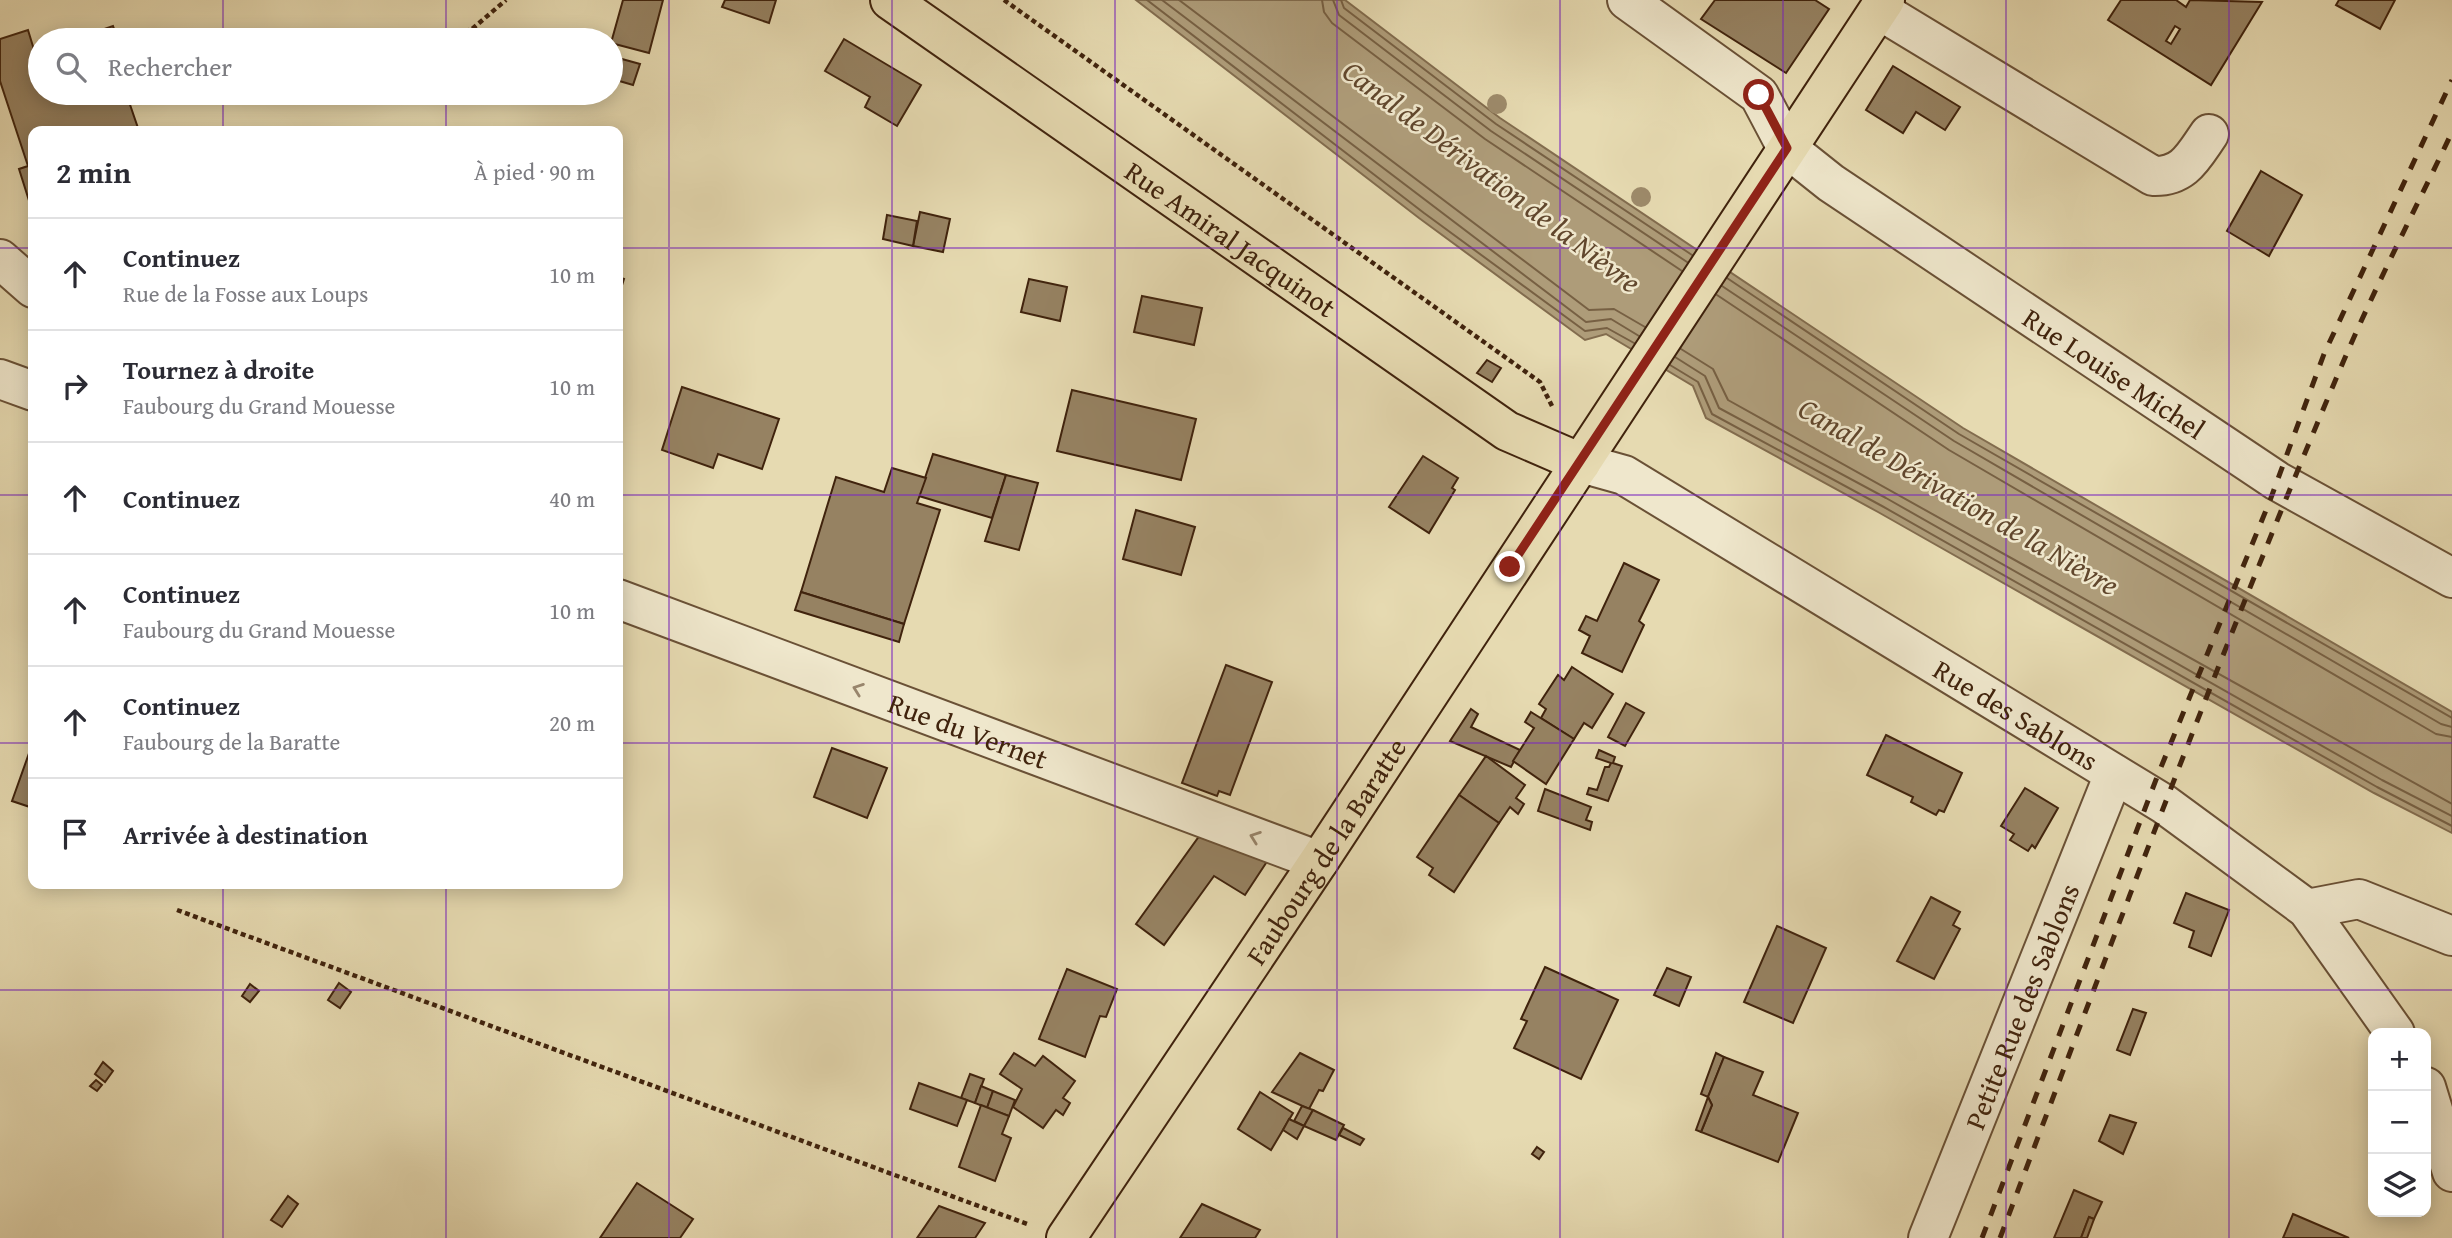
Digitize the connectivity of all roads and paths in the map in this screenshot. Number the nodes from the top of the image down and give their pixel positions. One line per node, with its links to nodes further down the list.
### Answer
1 (506, 0): 6 (path)
2 (890, 0): 13 (main road, Rue Amiral Jacquinot)
3 (1004, 0): 13 (path)
4 (1627, 0): 8 (street)
5 (1882, 5): 7 (street); 8 (main road, Faubourg de la Baratte)
6 (473, 28)
7 (2209, 134)
8 (1787, 148): 13 (main road, Faubourg de la Baratte); 14 (street, Rue Louise Michel)
9 (0, 259): 10 (street)
10 (28, 284)
11 (0, 379): 12 (street)
12 (28, 389)
13 (1581, 463): 16 (street, Rue des Sablons); 17 (main road, Faubourg de la Baratte)
14 (2452, 578)
15 (623, 601): 17 (street, Rue du Vernet, one-way to 15)
16 (2113, 774): 18 (street, Rue des Sablons); 25 (street, Petite Rue des Sablons)
17 (1319, 861): 24 (main road, Faubourg de la Baratte)
18 (2307, 909): 20 (street); 21 (street, Rue des Sablons)
19 (177, 910): 24 (path)
20 (2452, 936)
21 (2391, 1028)
22 (2427, 1091): 23 (street)
23 (2452, 1172)
24 (1052, 1233)
25 (1928, 1238)

